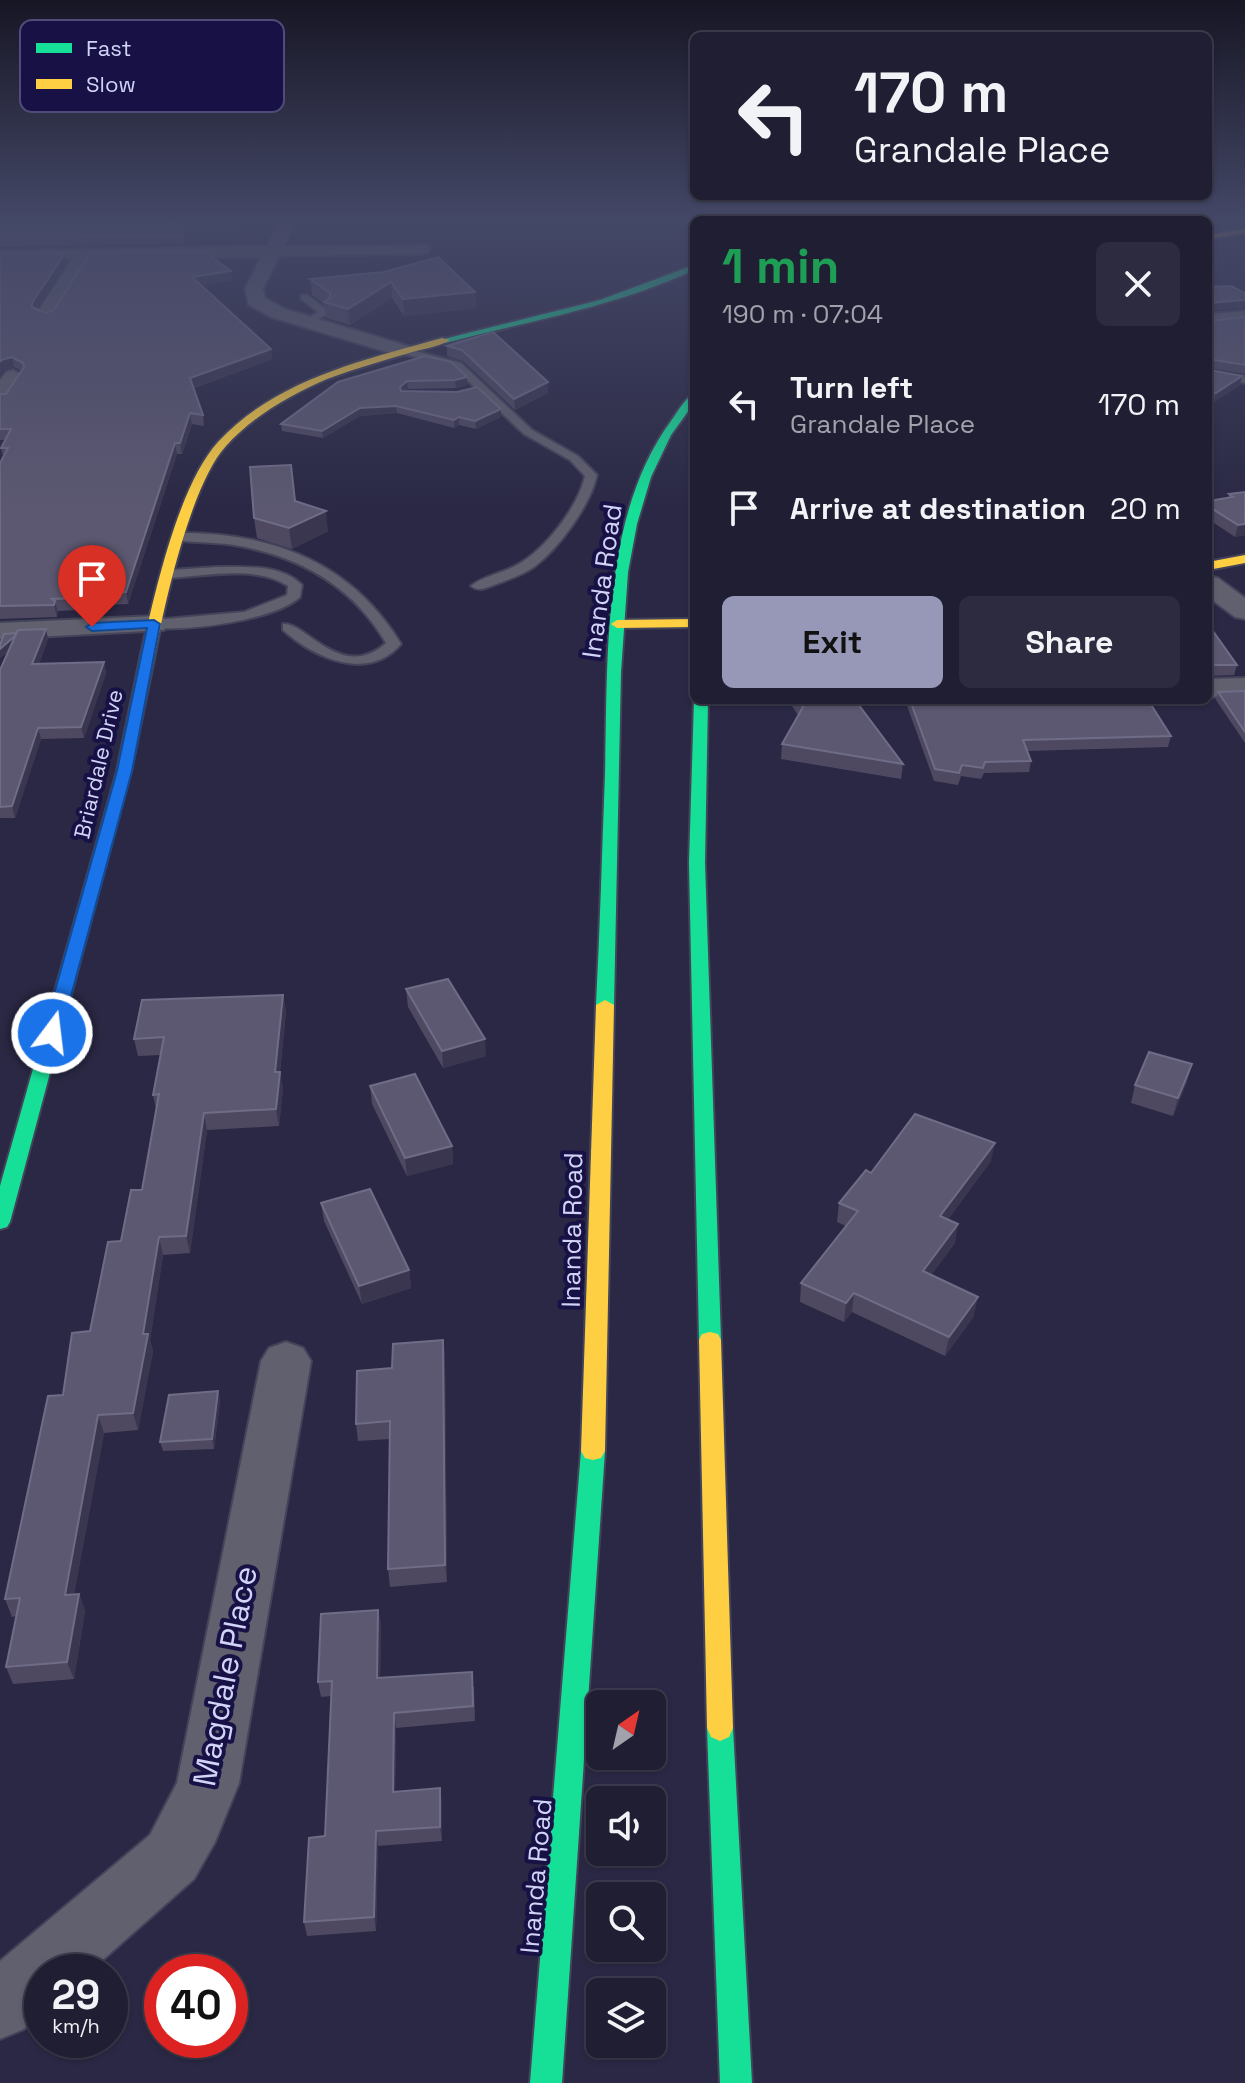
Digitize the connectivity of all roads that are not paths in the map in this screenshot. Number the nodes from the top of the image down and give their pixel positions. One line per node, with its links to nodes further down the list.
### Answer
1 (295, 318): 4 (street)
2 (314, 318): 4 (lane)
3 (542, 318): 5 (street, Briardale Drive)
4 (308, 322): 5 (street)
5 (404, 351): 9 (lane); 13 (street, Briardale Drive)
6 (1212, 374): 8 (lane)
7 (13, 376): 11 (street)
8 (1245, 380)
9 (480, 387): 10 (lane); 17 (lane)
10 (465, 393)
11 (0, 396)
12 (690, 401): 21 (street, Inanda Road)
13 (182, 537): 16 (street, Briardale Drive); 24 (lane)
14 (1245, 559): 15 (street)
15 (1212, 565)
16 (170, 574): 23 (street, Briardale Drive); 23 (lane)
17 (478, 586)
18 (1212, 587): 20 (street)
19 (690, 607): 21 (street)
20 (1245, 611)
21 (619, 616): 22 (street); 33 (street, Inanda Road)
22 (690, 623)
23 (154, 624): 25 (street); 29 (street, Briardale Drive)
24 (288, 627)
25 (0, 631)
26 (1245, 687): 27 (street)
27 (1212, 688)
28 (701, 704): 34 (street)
29 (14, 1122): 30 (street, Briardale Drive)
30 (0, 1222)
31 (286, 1361): 32 (street, Magdale Place)
32 (0, 2005)
33 (546, 2083)
34 (736, 2083)

